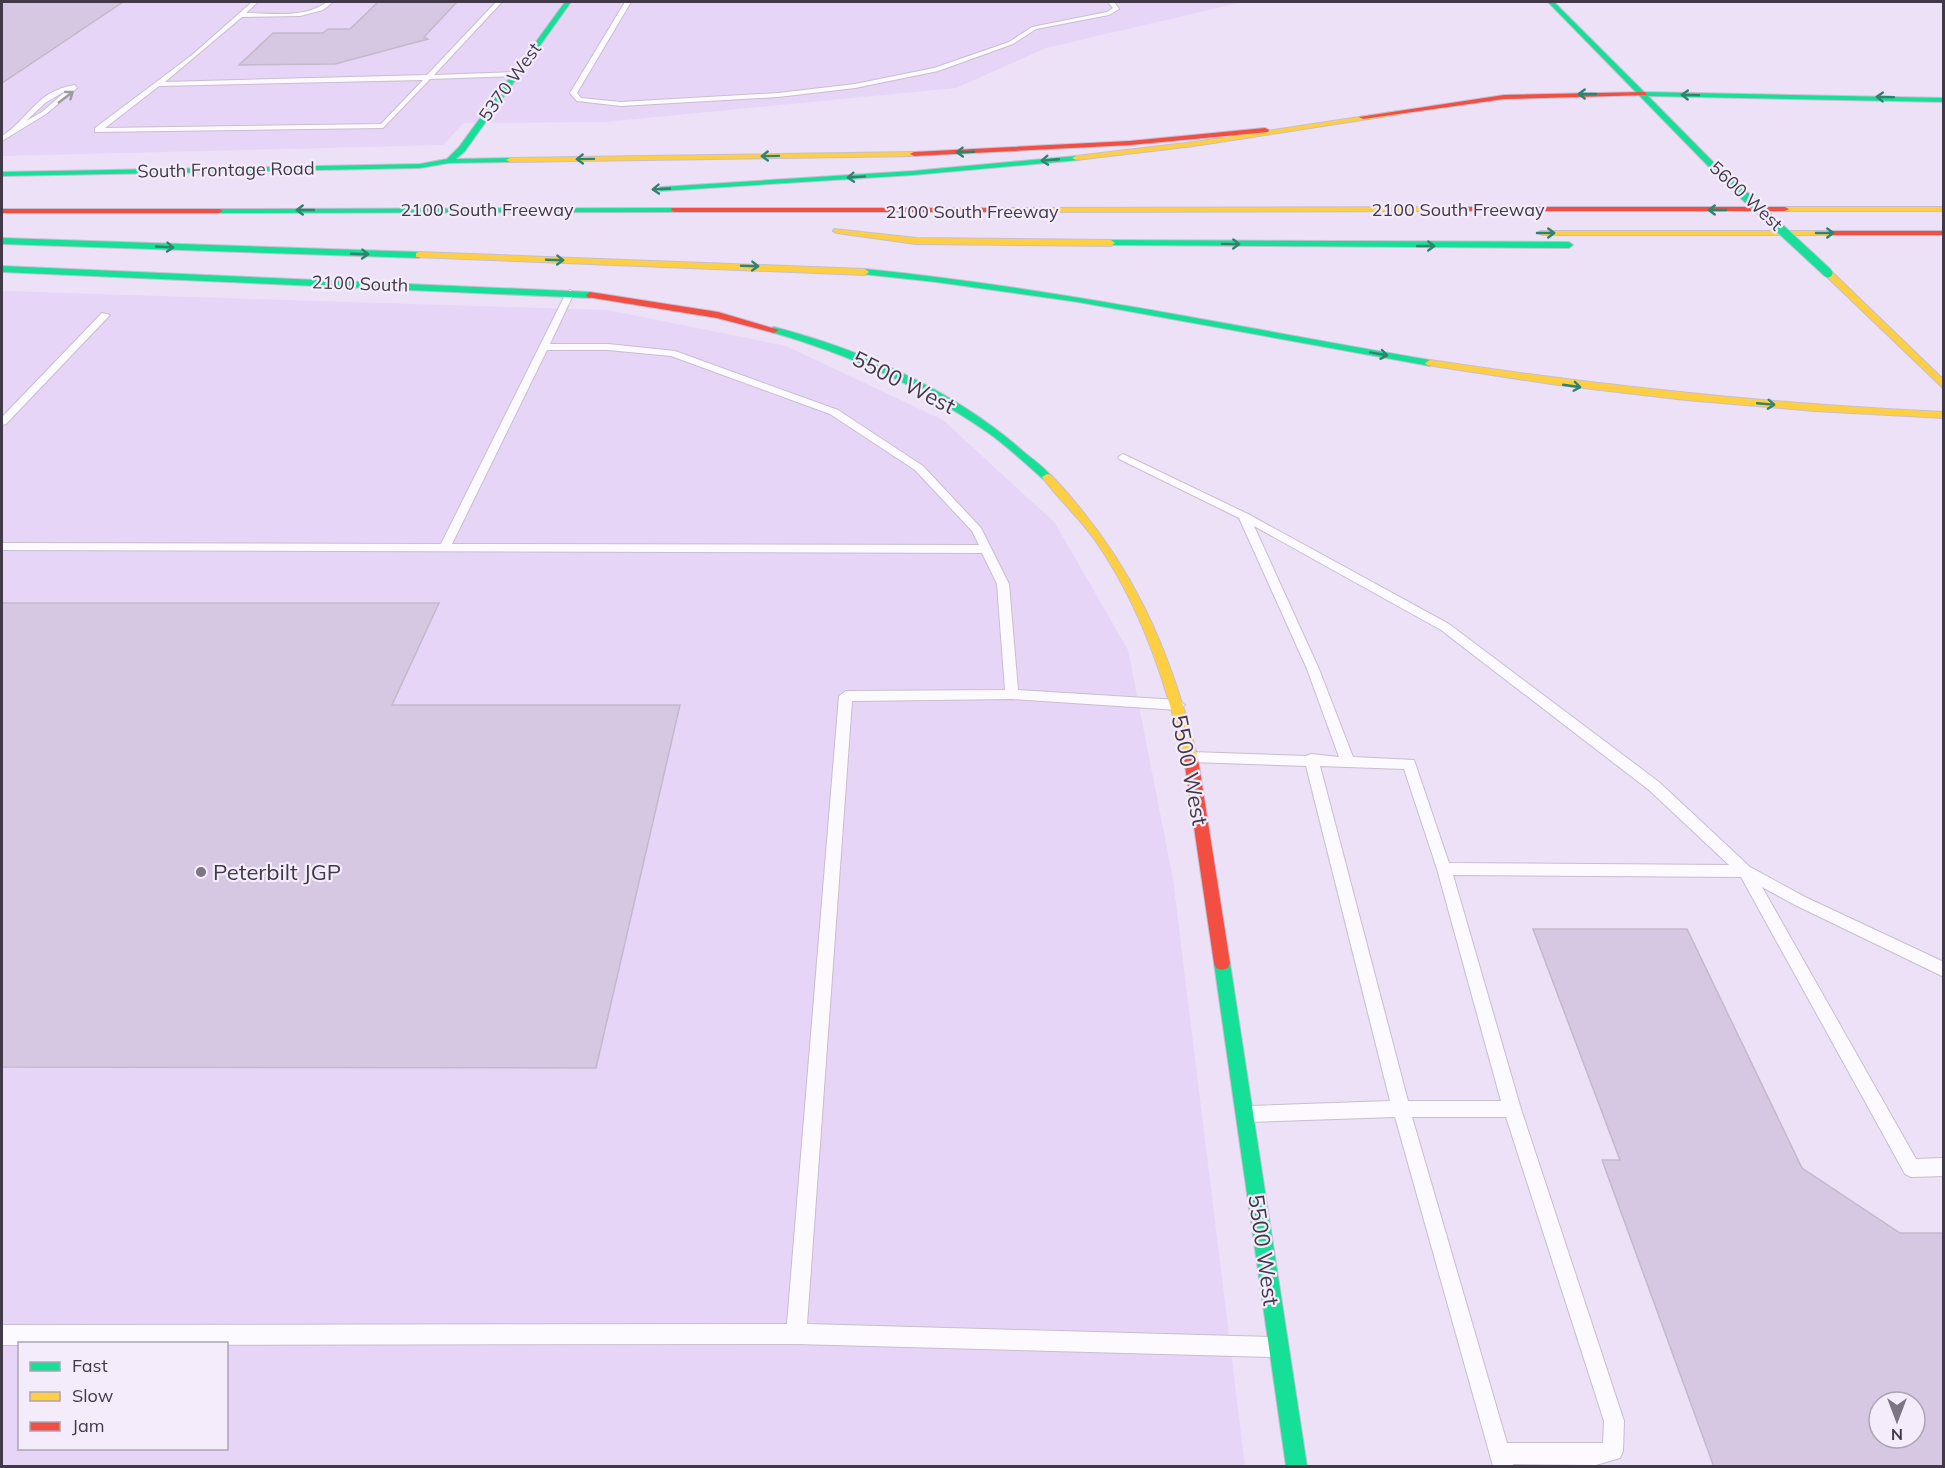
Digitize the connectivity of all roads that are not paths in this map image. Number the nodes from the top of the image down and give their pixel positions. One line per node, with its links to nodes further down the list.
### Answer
1 (255, 2): 8 (lane)
2 (330, 2): 8 (lane)
3 (499, 2): 10 (lane)
4 (568, 2): 9 (main road, 5370 West)
5 (628, 2): 6 (lane)
6 (1111, 2)
7 (1551, 2): 12 (main road, 5600 West)
8 (240, 15): 11 (lane)
9 (517, 74): 10 (lane); 17 (main road, 5370 West)
10 (430, 76): 11 (lane); 11 (lane)
11 (158, 84)
12 (1645, 94): 13 (main road, one-way to 12); 14 (main road, one-way to 14); 38 (main road, 5600 West, bridge)
13 (1944, 100)
14 (1399, 113): 17 (main road, South Frontage Road, one-way to 17); 19 (main road, one-way to 19)
15 (16, 128): 15 (lane, one-way to 15); 16 (lane)
16 (2, 139)
17 (449, 161): 18 (main road, South Frontage Road)
18 (2, 174)
19 (642, 190)
20 (1763, 190): 21 (main road)
21 (1716, 191)
22 (1568, 195): 25 (main road)
23 (424, 196): 24 (main road)
24 (2, 204)
25 (825, 209): 26 (main road, 2100 South Freeway, one-way to 25); 27 (main road, 2100 South Freeway, one-way to 27)
26 (1944, 209)
27 (2, 211)
28 (1944, 233): 32 (main road, 2100 South Freeway)
29 (228, 234): 30 (main road)
30 (2, 235)
31 (2, 241): 39 (main road, one-way to 39)
32 (1880, 247)
33 (2, 269): 34 (main road, 2100 South)
34 (570, 293): 35 (main road, 2100 South); 37 (lane)
35 (716, 313): 47 (main road, 5500 West)
36 (105, 315): 40 (lane)
37 (542, 347): 44 (lane); 45 (lane)
38 (1944, 386)
39 (1944, 415)
40 (2, 422)
41 (1123, 457): 42 (lane)
42 (1244, 516): 50 (lane); 52 (lane)
43 (2, 547): 44 (lane)
44 (445, 547): 45 (lane)
45 (987, 549): 46 (lane)
46 (1012, 694): 47 (lane); 58 (lane)
47 (1178, 705): 48 (main road, 5500 West)
48 (1191, 757): 49 (lane); 56 (main road, 5500 West)
49 (1311, 759): 50 (lane); 54 (lane)
50 (1348, 761): 51 (lane)
51 (1444, 869): 52 (lane); 55 (lane)
52 (1745, 871): 53 (lane); 57 (lane)
53 (1944, 970)
54 (1401, 1109): 55 (lane); 56 (lane); 61 (lane)
55 (1512, 1109): 61 (lane)
56 (1246, 1114): 60 (main road, 5500 West)
57 (1944, 1167)
58 (796, 1334): 59 (lane); 60 (lane)
59 (2, 1335)
60 (1278, 1347): 62 (main road, 5500 West)
61 (1501, 1460)
62 (1297, 1467)

